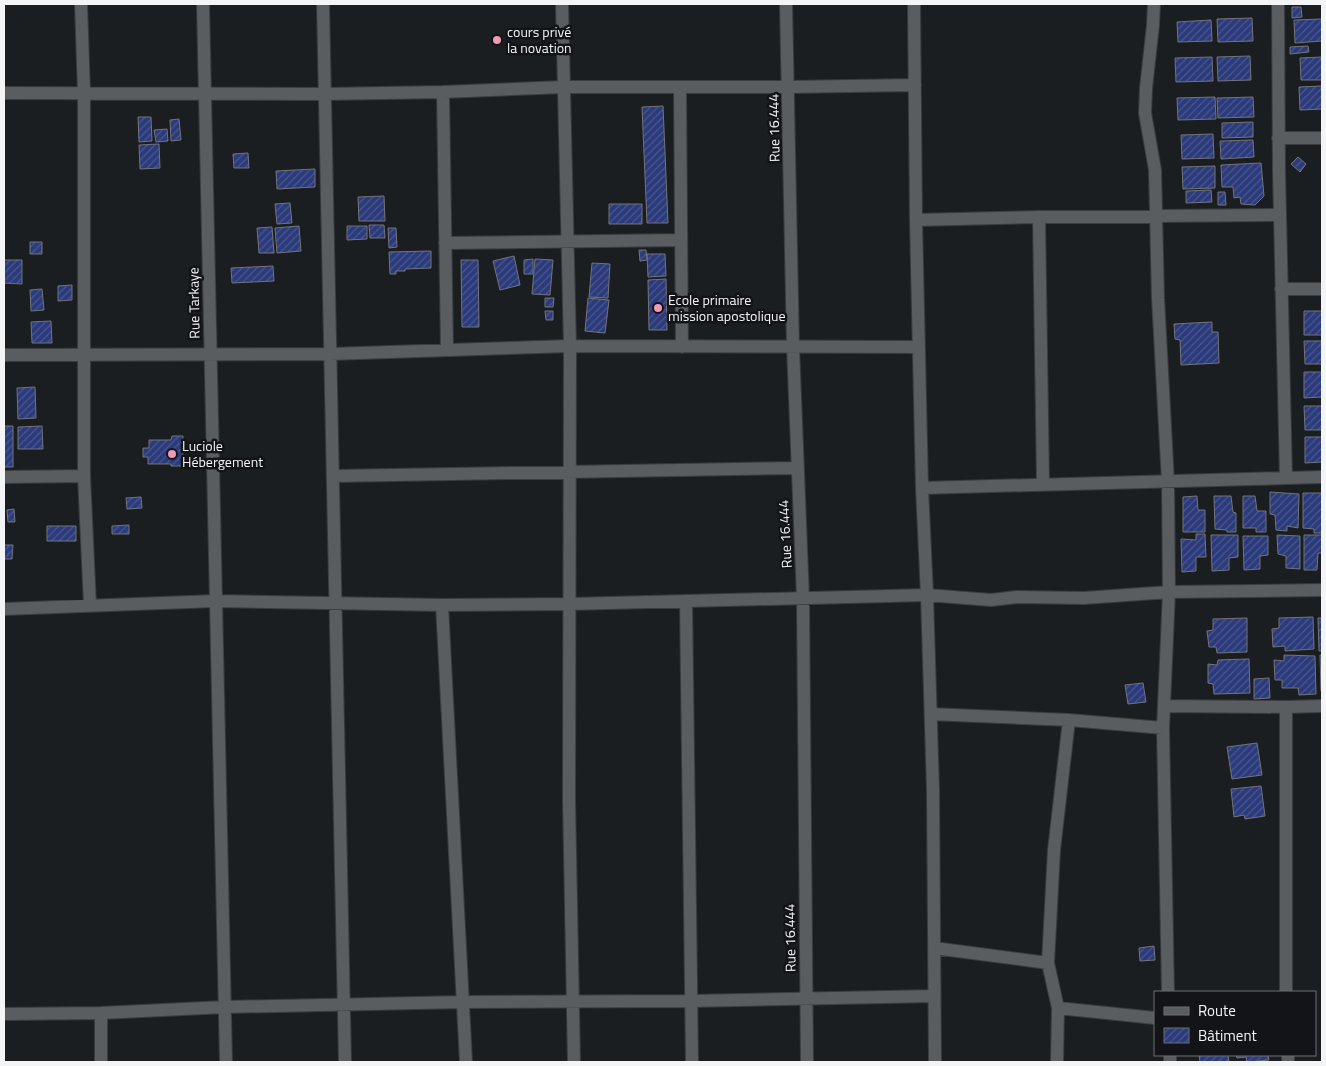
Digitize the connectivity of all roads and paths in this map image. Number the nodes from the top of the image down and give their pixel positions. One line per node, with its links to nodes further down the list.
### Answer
1 (81, 4): 15 (street)
2 (203, 4): 16 (street, Rue Tarkaye)
3 (323, 4): 17 (street)
4 (562, 4): 10 (street)
5 (786, 4): 12 (street, Rue 16.444)
6 (914, 4): 9 (street)
7 (1154, 4): 21 (street)
8 (1278, 4): 18 (street)
9 (915, 85): 12 (street); 23 (street)
10 (563, 87): 11 (street); 13 (street); 25 (street)
11 (680, 87): 12 (street); 24 (street)
12 (788, 88): 31 (street, Rue 16.444)
13 (443, 92): 17 (street); 26 (street)
14 (4, 93): 15 (street)
15 (84, 93): 16 (street); 37 (street)
16 (205, 93): 17 (street); 34 (street, Rue Tarkaye)
17 (325, 94): 35 (street)
18 (1278, 138): 19 (street); 20 (street)
19 (1322, 138)
20 (1280, 215): 21 (street); 27 (street)
21 (1156, 216): 22 (street); 45 (street)
22 (1039, 217): 23 (street); 46 (street)
23 (916, 220): 32 (street)
24 (681, 240): 25 (street); 30 (street)
25 (568, 242): 26 (street); 29 (street)
26 (445, 243): 33 (street)
27 (1281, 289): 28 (street); 44 (street)
28 (1322, 289)
29 (570, 346): 30 (street); 33 (street); 39 (street)
30 (682, 347): 31 (street)
31 (793, 347): 32 (street); 38 (street, Rue 16.444)
32 (919, 347): 47 (street)
33 (447, 350): 35 (street)
34 (210, 354): 35 (street); 37 (street); 52 (street, Rue Tarkaye)
35 (330, 354): 41 (street)
36 (4, 355): 37 (street)
37 (85, 355): 40 (street)
38 (797, 468): 39 (street); 51 (street, Rue 16.444)
39 (570, 472): 41 (street); 55 (street)
40 (84, 476): 42 (street); 56 (street)
41 (333, 476): 54 (street)
42 (4, 477)
43 (1322, 477): 44 (street)
44 (1286, 478): 45 (street)
45 (1168, 482): 46 (street); 49 (street)
46 (1043, 484): 47 (street)
47 (922, 488): 50 (street)
48 (1322, 590): 49 (street)
49 (1169, 592): 50 (street); 59 (street)
50 (927, 595): 51 (street); 62 (street)
51 (803, 598): 53 (street); 70 (street, Rue 16.444)
52 (215, 601): 54 (street); 56 (street); 75 (street, Rue Tarkaye)
53 (686, 601): 55 (street); 72 (street)
54 (336, 602): 57 (street); 74 (street)
55 (570, 604): 57 (street); 71 (street)
56 (90, 605): 58 (street)
57 (442, 605): 73 (street)
58 (4, 609)
59 (1164, 706): 61 (street); 64 (street)
60 (1322, 706): 61 (street)
61 (1286, 707): 68 (street)
62 (931, 714): 63 (street); 65 (street)
63 (1069, 720): 64 (street); 66 (street)
64 (1163, 728): 67 (street)
65 (934, 948): 66 (street); 69 (street)
66 (1048, 963): 76 (street)
67 (1168, 991)
68 (1286, 991)
69 (934, 996): 70 (street); 87 (street)
70 (806, 999): 72 (street); 86 (street, Rue 16.444)
71 (572, 1000): 72 (street); 73 (street); 84 (street)
72 (691, 1001): 85 (street)
73 (462, 1002): 74 (street); 83 (street)
74 (344, 1005): 75 (street); 82 (street)
75 (225, 1007): 77 (street); 81 (street, Rue Tarkaye)
76 (1058, 1008): 79 (street); 88 (street)
77 (101, 1013): 78 (street); 80 (street)
78 (4, 1014)
79 (1154, 1018)
80 (101, 1062)
81 (226, 1062)
82 (345, 1062)
83 (466, 1062)
84 (574, 1062)
85 (692, 1062)
86 (807, 1062)
87 (935, 1062)
88 (1057, 1062)

